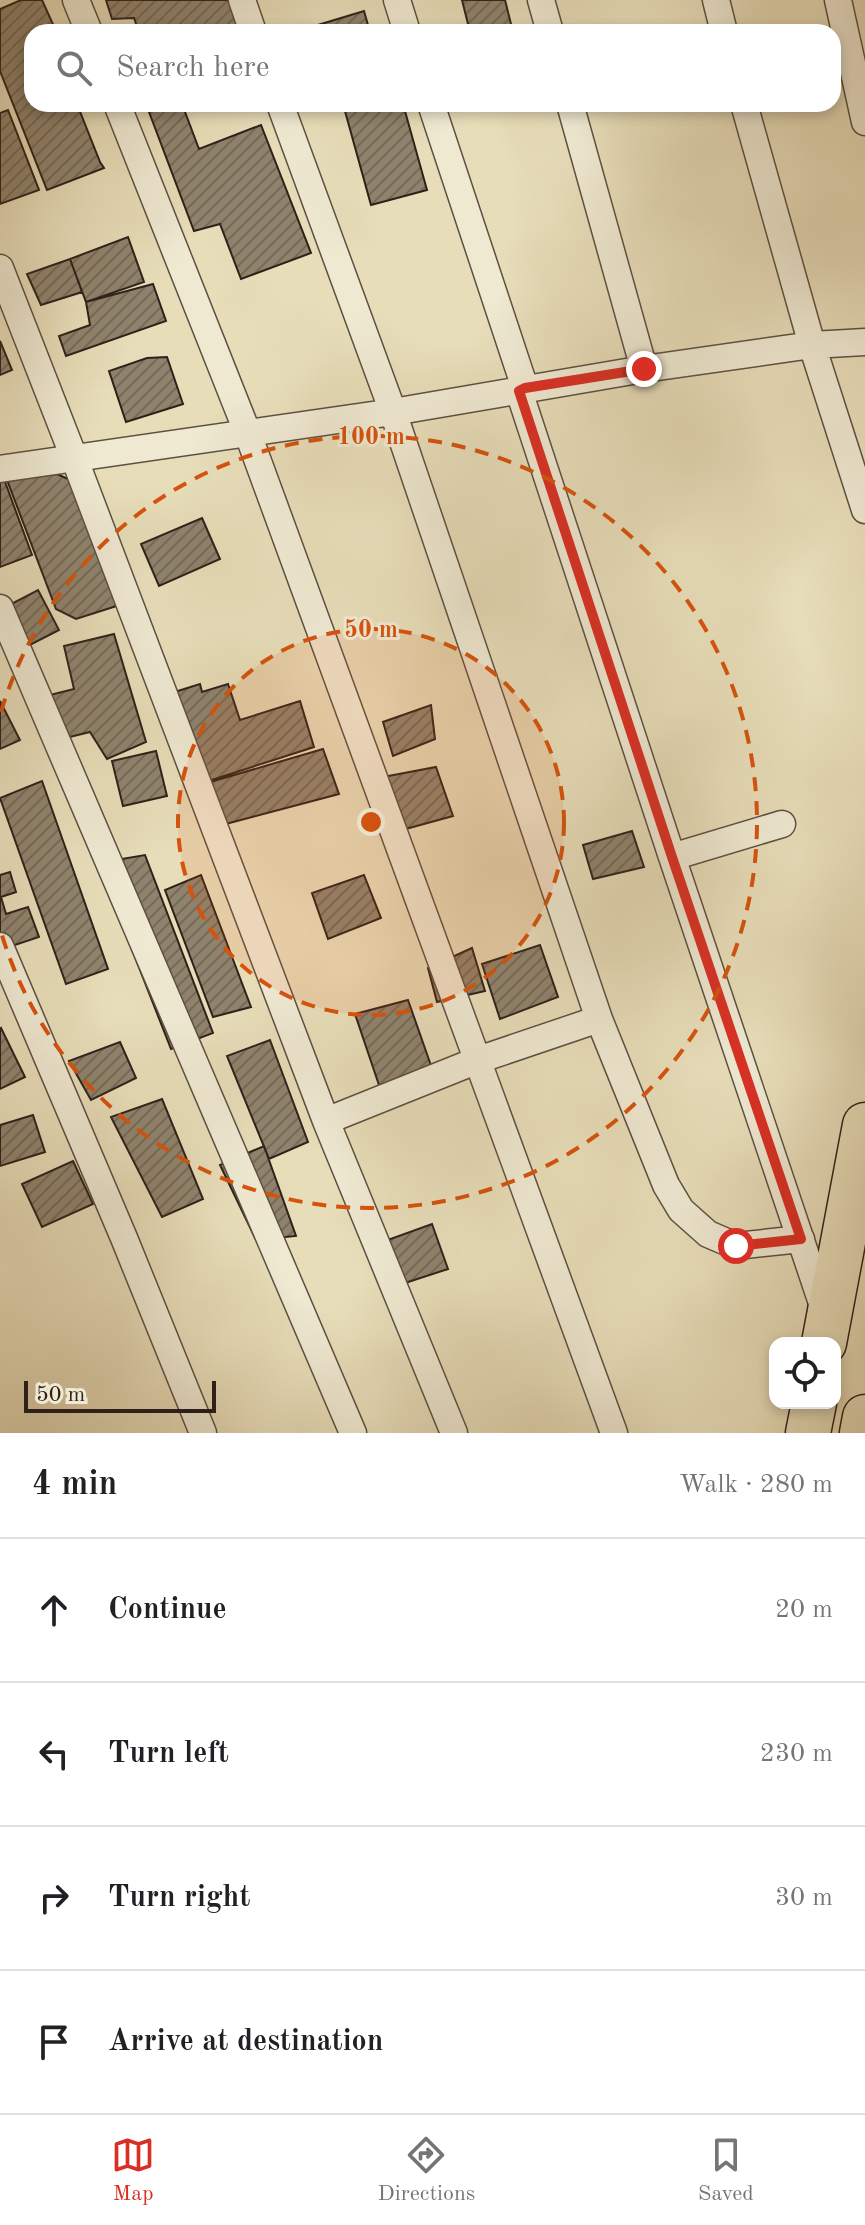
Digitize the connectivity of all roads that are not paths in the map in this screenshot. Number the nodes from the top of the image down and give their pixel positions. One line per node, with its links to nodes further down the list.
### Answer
1 (76, 0): 7 (street)
2 (242, 0): 8 (street)
3 (397, 0): 9 (street)
4 (541, 0): 10 (street)
5 (716, 0): 11 (street)
6 (838, 0): 17 (street)
7 (86, 24)
8 (250, 24)
9 (404, 24)
10 (548, 24)
11 (722, 24)
12 (120, 112): 24 (street)
13 (283, 112): 23 (street)
14 (434, 112): 22 (street)
15 (572, 112): 21 (street)
16 (746, 112): 20 (street)
17 (865, 122)
18 (0, 268): 25 (street)
19 (865, 342): 20 (street)
20 (812, 345): 21 (street); 27 (street)
21 (644, 369): 22 (street)
22 (522, 390): 23 (street); 30 (street)
23 (393, 412): 24 (street); 32 (street)
24 (248, 434): 25 (street); 33 (street)
25 (75, 460): 26 (street); 34 (street)
26 (0, 469)
27 (865, 510)
28 (0, 608): 41 (street)
29 (782, 824): 30 (street)
30 (672, 857): 36 (street)
31 (0, 946): 40 (street)
32 (599, 1019): 33 (street); 36 (street)
33 (478, 1060): 34 (street); 43 (street)
34 (326, 1121): 42 (street)
35 (865, 1125): 37 (highway)
36 (801, 1239): 37 (street)
37 (826, 1331)
38 (813, 1409): 44 (highway)
39 (865, 1417): 45 (highway)
40 (203, 1433)
41 (353, 1433)
42 (454, 1433)
43 (614, 1433)
44 (808, 1433)
45 (862, 1433)

